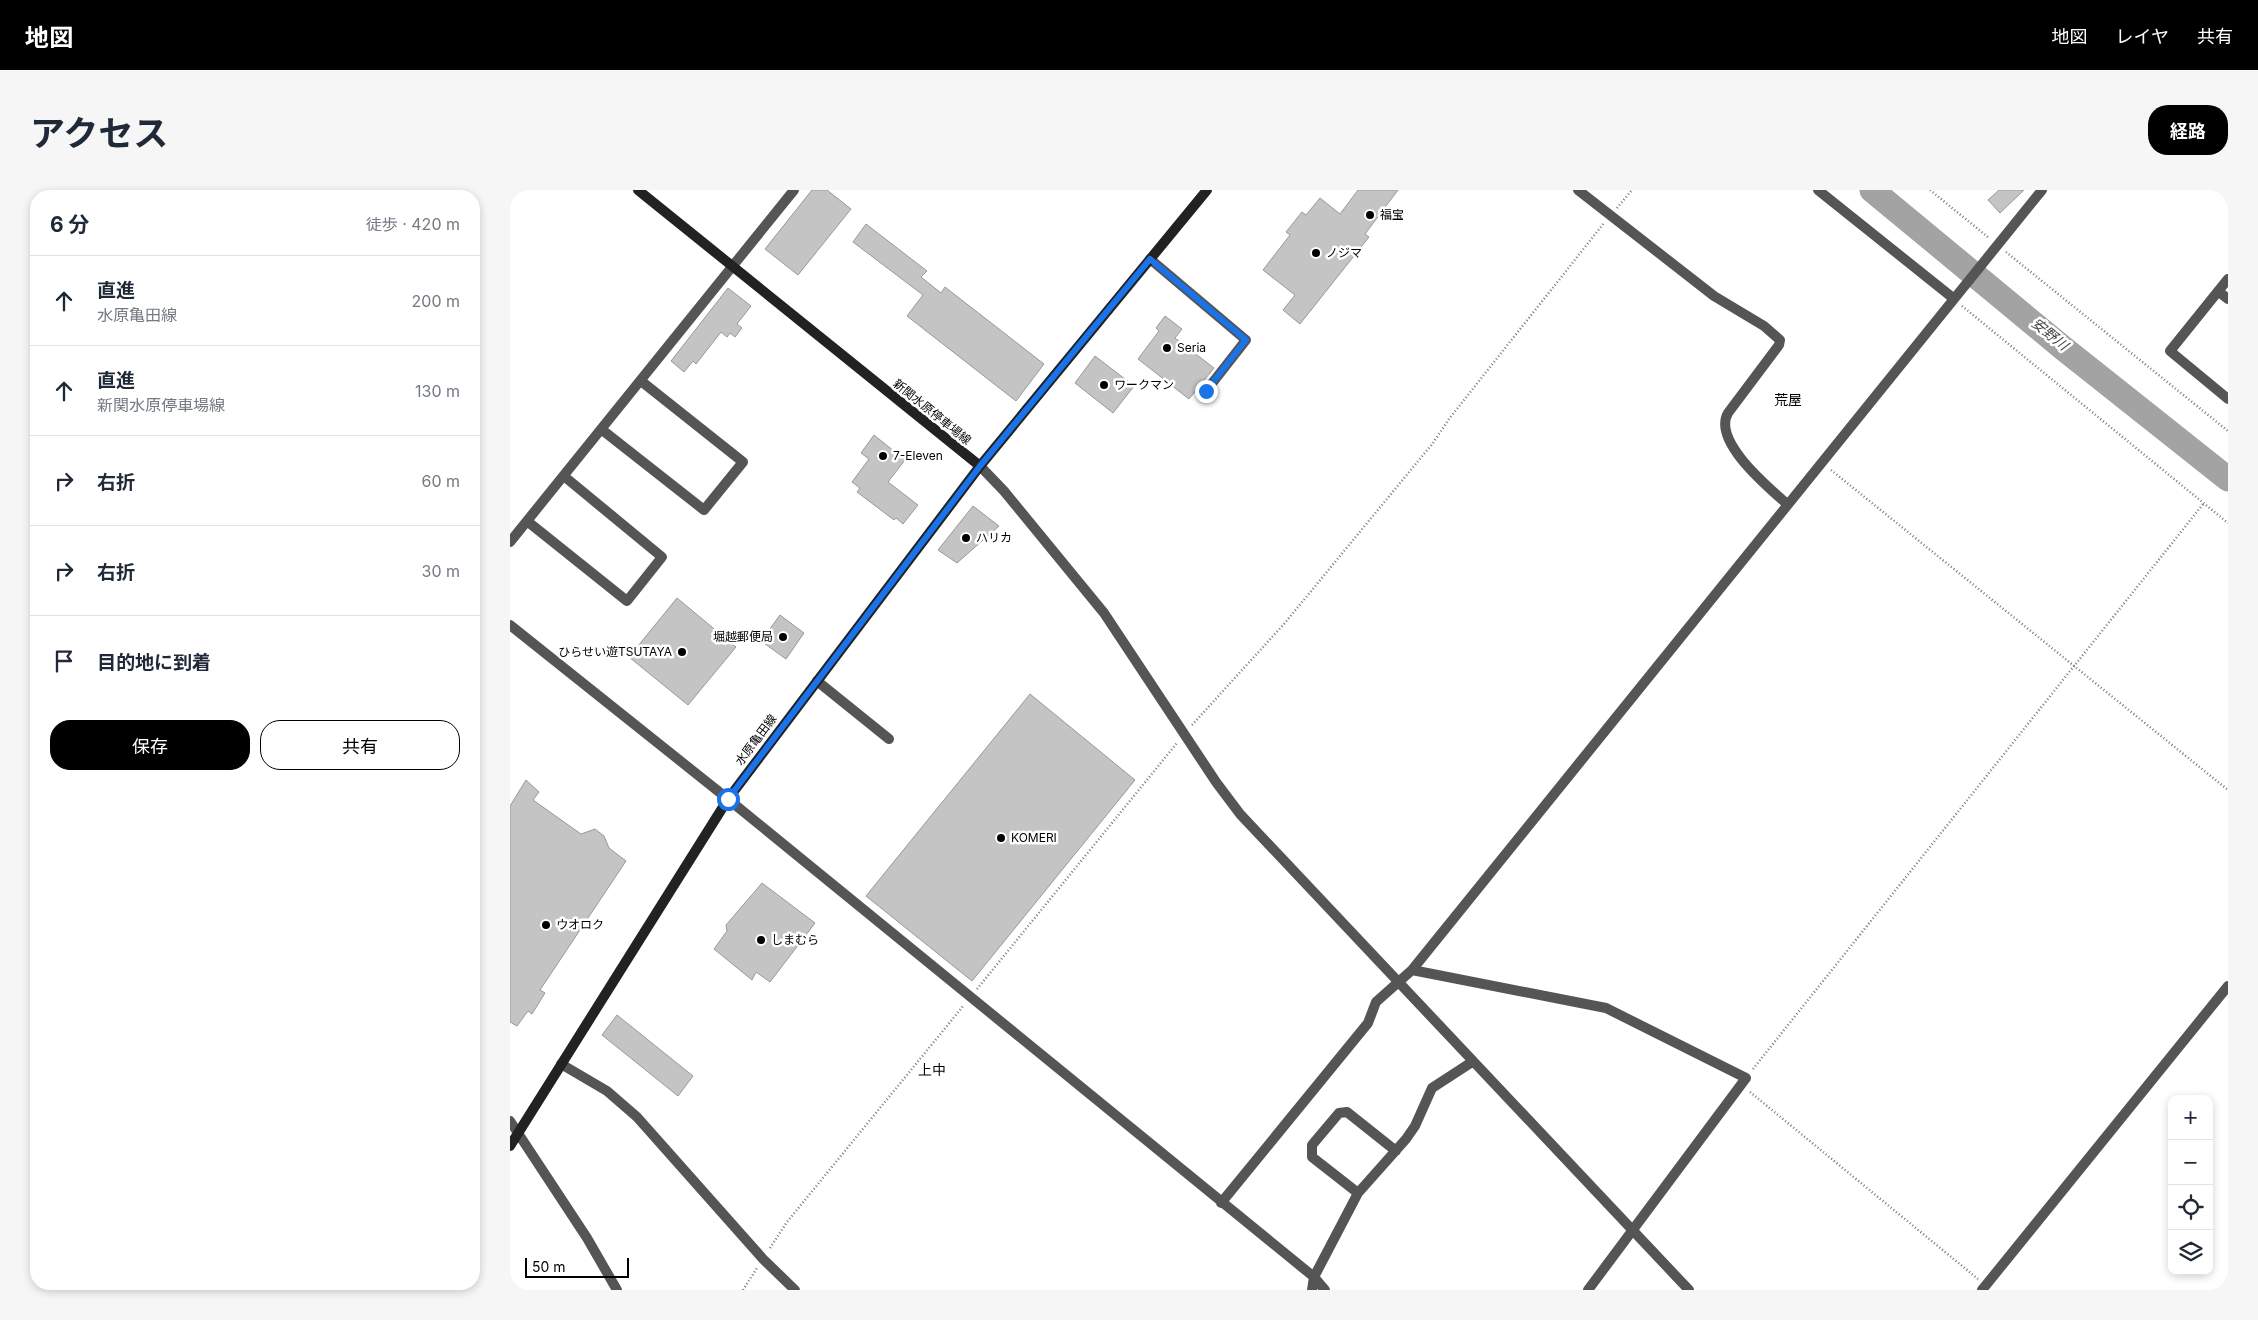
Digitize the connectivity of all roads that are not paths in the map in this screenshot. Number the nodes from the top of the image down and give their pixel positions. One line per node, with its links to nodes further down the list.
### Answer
1 (638, 190): 8 (main road, 新関水原停車場線)
2 (794, 190): 8 (street)
3 (1207, 190): 7 (main road)
4 (1578, 190): 19 (street)
5 (1818, 190): 11 (street)
6 (2042, 190): 11 (street)
7 (1150, 259): 14 (street); 17 (main road)
8 (732, 266): 13 (street); 17 (main road, 新関水原停車場線)
9 (2228, 279): 10 (street)
10 (2218, 291): 12 (street); 15 (street)
11 (1954, 296): 19 (street)
12 (2228, 300)
13 (641, 381): 16 (street); 16 (street)
14 (1206, 391)
15 (2228, 399)
16 (601, 429): 18 (street)
17 (980, 466): 23 (main road, 水原亀田線); 27 (street)
18 (565, 477): 20 (street); 20 (street)
19 (1787, 504): 26 (street)
20 (527, 521): 21 (street)
21 (510, 542)
22 (510, 625): 25 (street)
23 (817, 681): 24 (street); 25 (main road, 水原亀田線)
24 (889, 739)
25 (728, 799): 30 (main road, 水原亀田線); 36 (street)
26 (1412, 970): 27 (street); 37 (street)
27 (1397, 982): 29 (street); 36 (street)
28 (2228, 986): 39 (street)
29 (1472, 1062): 34 (street); 37 (street)
30 (561, 1064): 32 (main road, 水原亀田線); 41 (street)
31 (510, 1121): 32 (street)
32 (519, 1131): 33 (main road, 水原亀田線); 40 (street)
33 (510, 1146)
34 (1396, 1150): 35 (street); 35 (street)
35 (1358, 1193): 38 (street)
36 (1221, 1203): 38 (street)
37 (1633, 1231): 44 (street); 45 (street)
38 (1314, 1277): 42 (street); 43 (street)
39 (1984, 1288)
40 (617, 1290)
41 (795, 1290)
42 (1312, 1290)
43 (1325, 1290)
44 (1588, 1290)
45 (1689, 1290)

